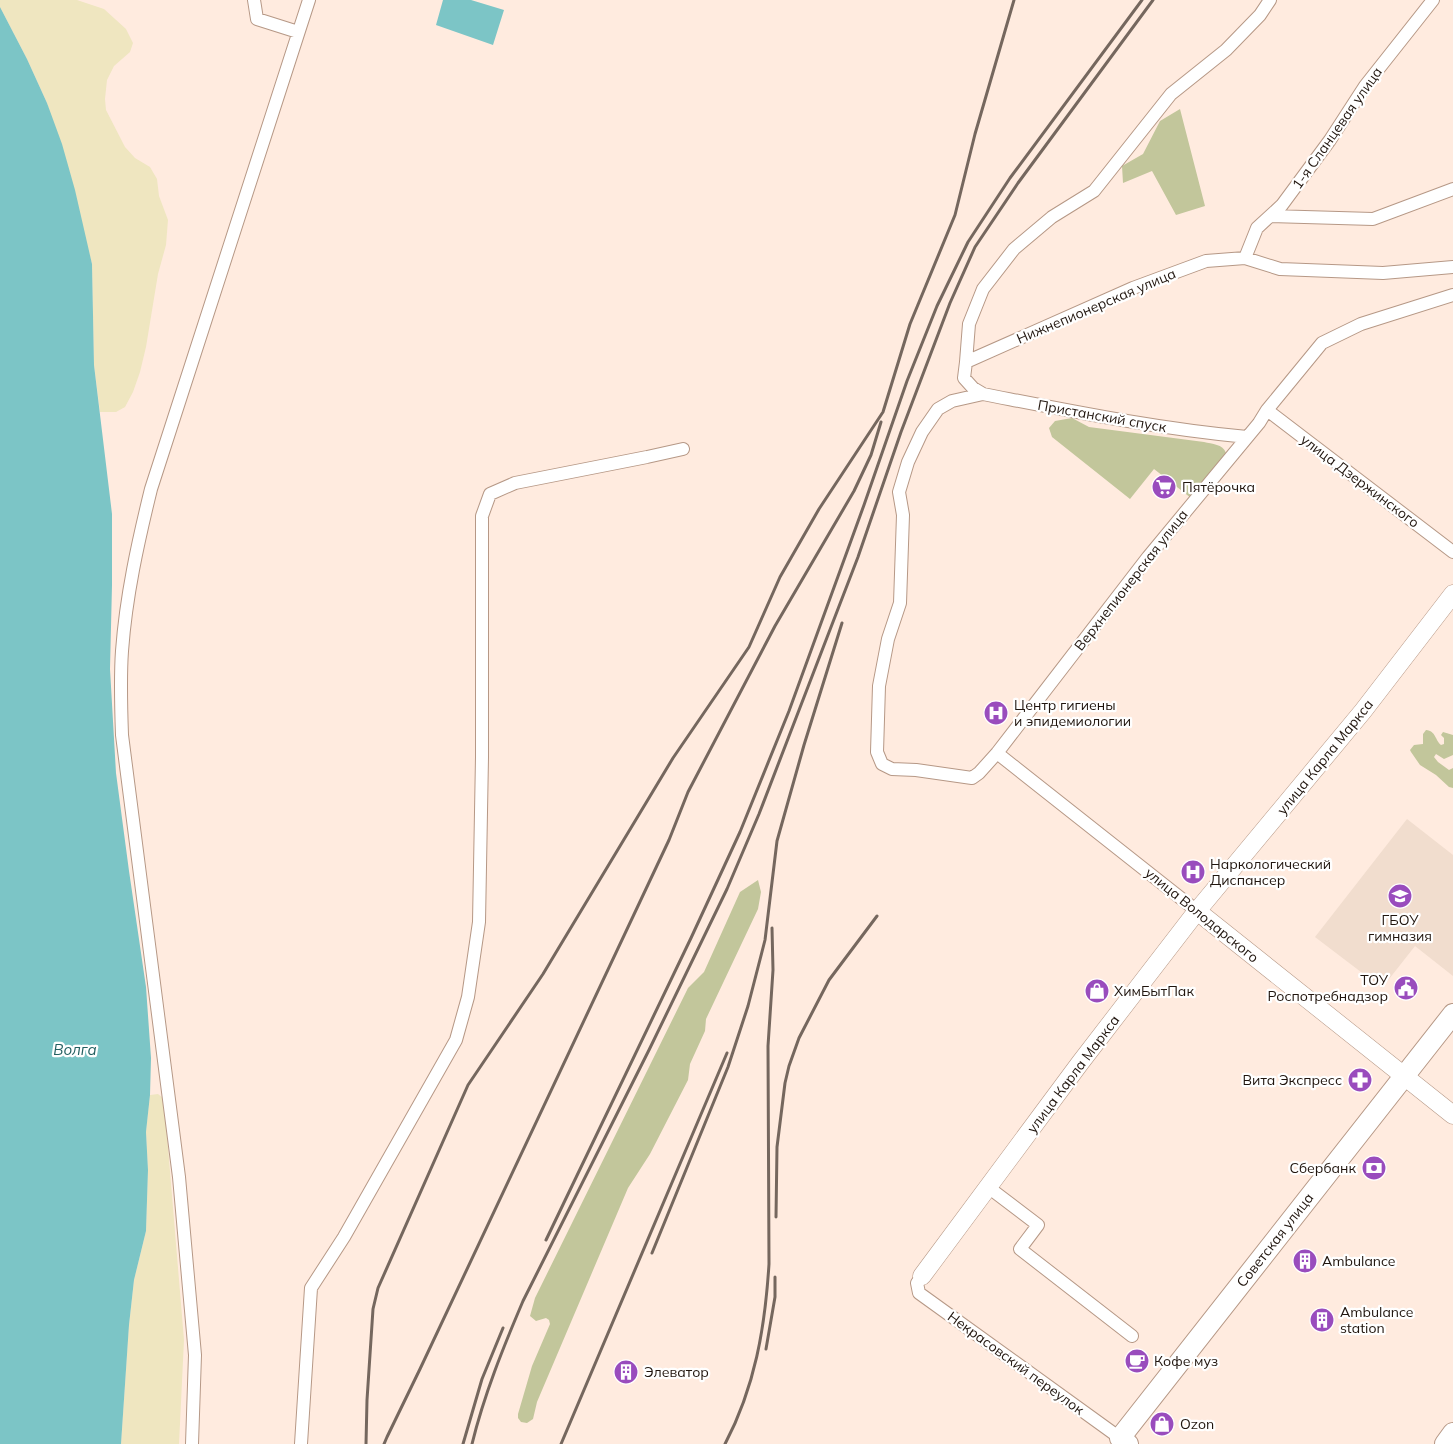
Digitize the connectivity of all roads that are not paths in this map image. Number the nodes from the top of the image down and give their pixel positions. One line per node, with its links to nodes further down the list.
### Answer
1 (254, 0): 5 (street)
2 (309, 0): 5 (street)
3 (1270, 0): 11 (street)
4 (1433, 0): 7 (street, 1-я Сланцевая улица)
5 (298, 32): 28 (street)
6 (1453, 190): 7 (street)
7 (1270, 216): 8 (street, 1-я Сланцевая улица)
8 (1245, 258): 9 (street); 11 (street, Нижнепионерская улица)
9 (1453, 267)
10 (1453, 295): 13 (street, Верхнепионерская улица)
11 (966, 362): 12 (street, Пристанский спуск)
12 (983, 394): 14 (street, Пристанский спуск); 18 (street, Верхнепионерская улица)
13 (1267, 410): 14 (street, Верхнепионерская улица); 16 (street, улица Дзержинского)
14 (1247, 437): 18 (street, Верхнепионерская улица)
15 (683, 449): 29 (street)
16 (1453, 552)
17 (1453, 594): 19 (street, улица Карла Маркса)
18 (997, 753): 19 (street, улица Володарского)
19 (1197, 911): 21 (street, улица Володарского); 23 (street, улица Карла Маркса)
20 (1453, 1014): 21 (main road, Советская улица)
21 (1404, 1076): 22 (street, улица Володарского); 27 (main road, Советская улица)
22 (1453, 1115)
23 (988, 1187): 24 (street, улица Карла Маркса); 25 (street)
24 (922, 1276): 27 (street, Некрасовский переулок)
25 (1132, 1336)
26 (1453, 1433): 30 (main road)
27 (1121, 1442)
28 (192, 1444)
29 (301, 1444)
30 (1445, 1444)

